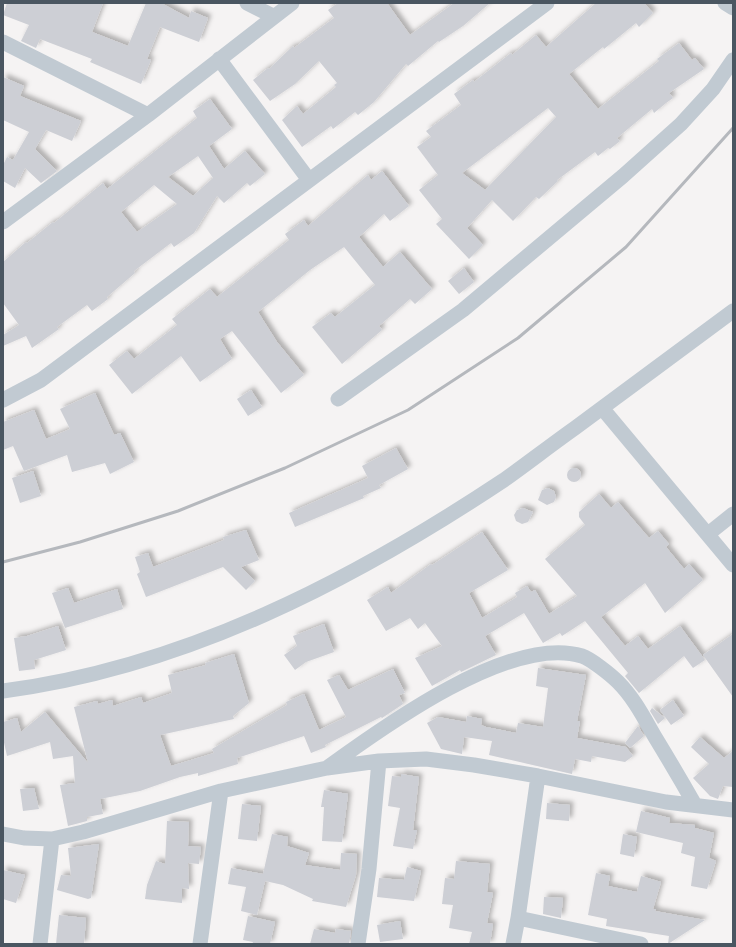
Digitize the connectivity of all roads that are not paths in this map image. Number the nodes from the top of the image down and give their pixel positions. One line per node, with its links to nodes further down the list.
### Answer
1 (247, 3): 6 (street)
2 (292, 3): 6 (street)
3 (547, 3): 11 (street)
4 (725, 3): 5 (street)
5 (733, 8)
6 (273, 16): 8 (street)
7 (3, 42): 10 (street)
8 (219, 59): 10 (street); 11 (street)
9 (733, 60): 15 (street)
10 (148, 115): 12 (street)
11 (309, 180): 14 (street)
12 (6, 215)
13 (733, 311): 16 (street)
14 (3, 400)
15 (338, 400)
16 (602, 408): 18 (street); 20 (street)
17 (733, 514): 18 (street)
18 (708, 534): 19 (street)
19 (733, 565)
20 (3, 691)
21 (379, 761): 22 (street); 23 (street); 32 (street)
22 (327, 768): 24 (street); 25 (street)
23 (538, 776): 25 (street); 29 (street)
24 (221, 791): 28 (street); 31 (street)
25 (695, 805): 26 (street)
26 (733, 810)
27 (3, 834): 28 (street)
28 (52, 839): 30 (street)
29 (518, 918): 33 (street); 34 (street)
30 (40, 944)
31 (200, 944)
32 (358, 944)
33 (513, 944)
34 (641, 944)

